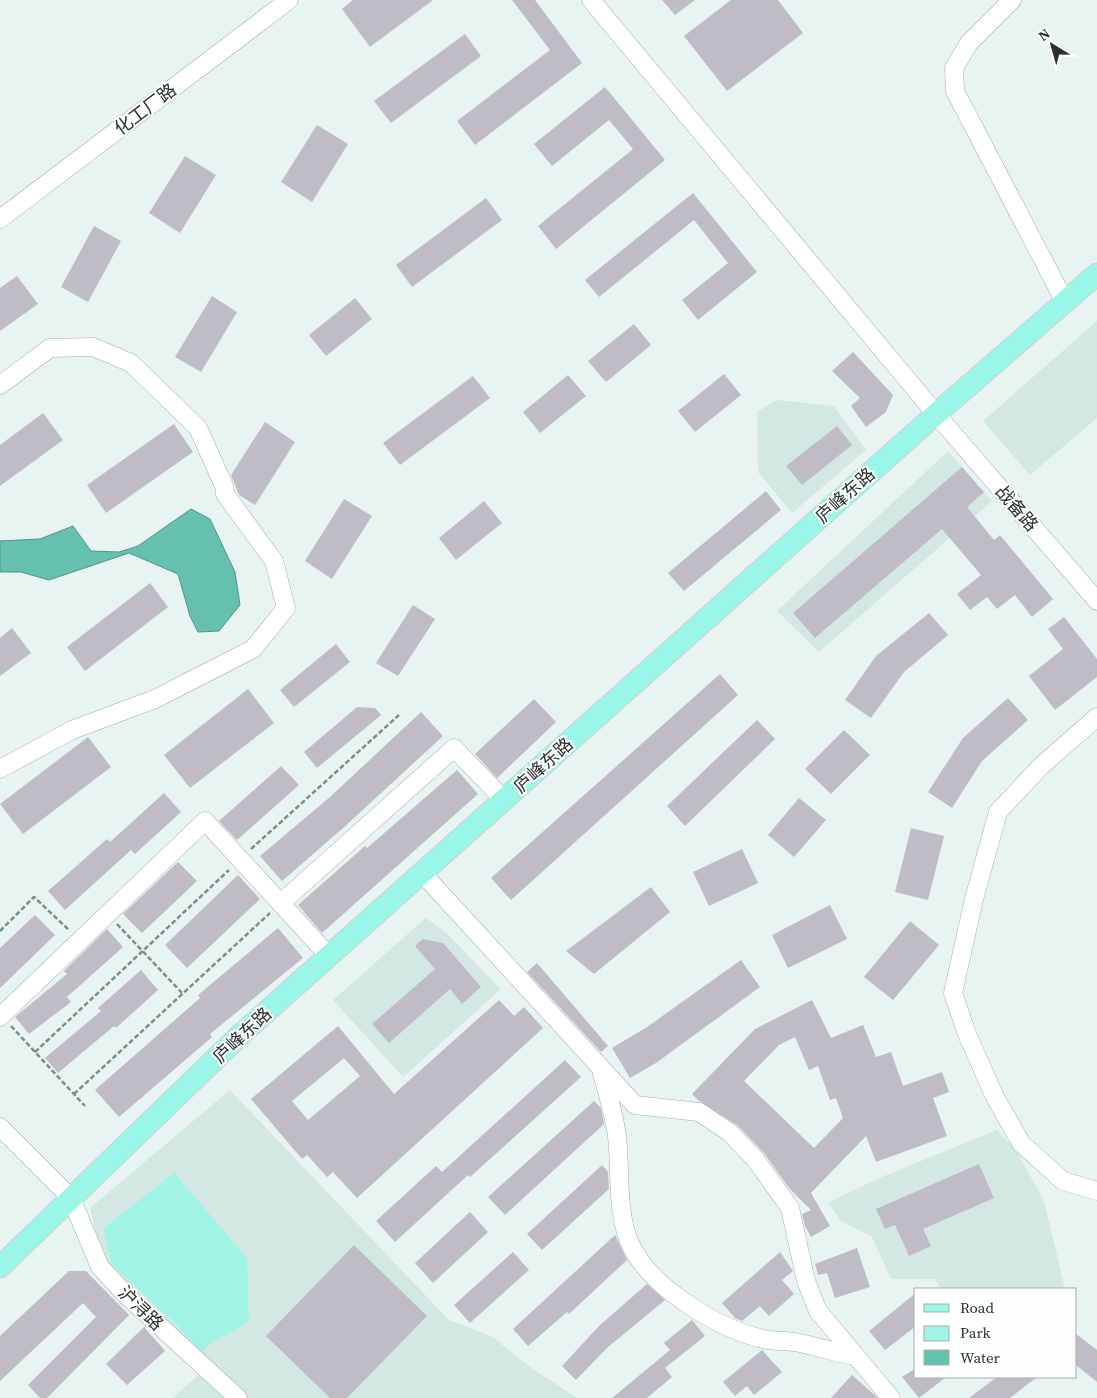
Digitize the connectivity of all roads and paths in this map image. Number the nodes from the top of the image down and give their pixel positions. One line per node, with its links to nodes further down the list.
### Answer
1 (289, 0): 4 (street, 化工厂路)
2 (591, 0): 8 (street, 战备路)
3 (1012, 0): 6 (street)
4 (0, 219)
5 (1097, 274): 6 (main road, 庐峰东路)
6 (1065, 302): 8 (main road, 庐峰东路)
7 (0, 385): 12 (street)
8 (936, 414): 9 (street, 战备路); 13 (main road, 庐峰东路)
9 (1097, 601)
10 (399, 715): 14 (path)
11 (1097, 717): 29 (street)
12 (0, 769)
13 (504, 800): 15 (main road, 庐峰东路); 16 (street)
14 (240, 859): 16 (street); 17 (street); 20 (path)
15 (422, 873): 21 (main road, 庐峰东路); 25 (street)
16 (281, 904): 21 (street); 22 (path)
17 (108, 914): 19 (street); 20 (path)
18 (0, 931): 19 (path)
19 (80, 941): 23 (street)
20 (144, 952): 22 (path); 24 (path)
21 (329, 956): 30 (main road, 庐峰东路)
22 (183, 993): 26 (path)
23 (1, 1016): 24 (path)
24 (35, 1052): 26 (path)
25 (602, 1071): 32 (street); 32 (street)
26 (74, 1094): 27 (path)
27 (84, 1106)
28 (0, 1127): 30 (street)
29 (1097, 1191)
30 (71, 1198): 31 (main road, 庐峰东路); 33 (street, 沪浔路)
31 (0, 1267)
32 (856, 1356): 34 (street)
33 (238, 1398)
34 (890, 1398)

